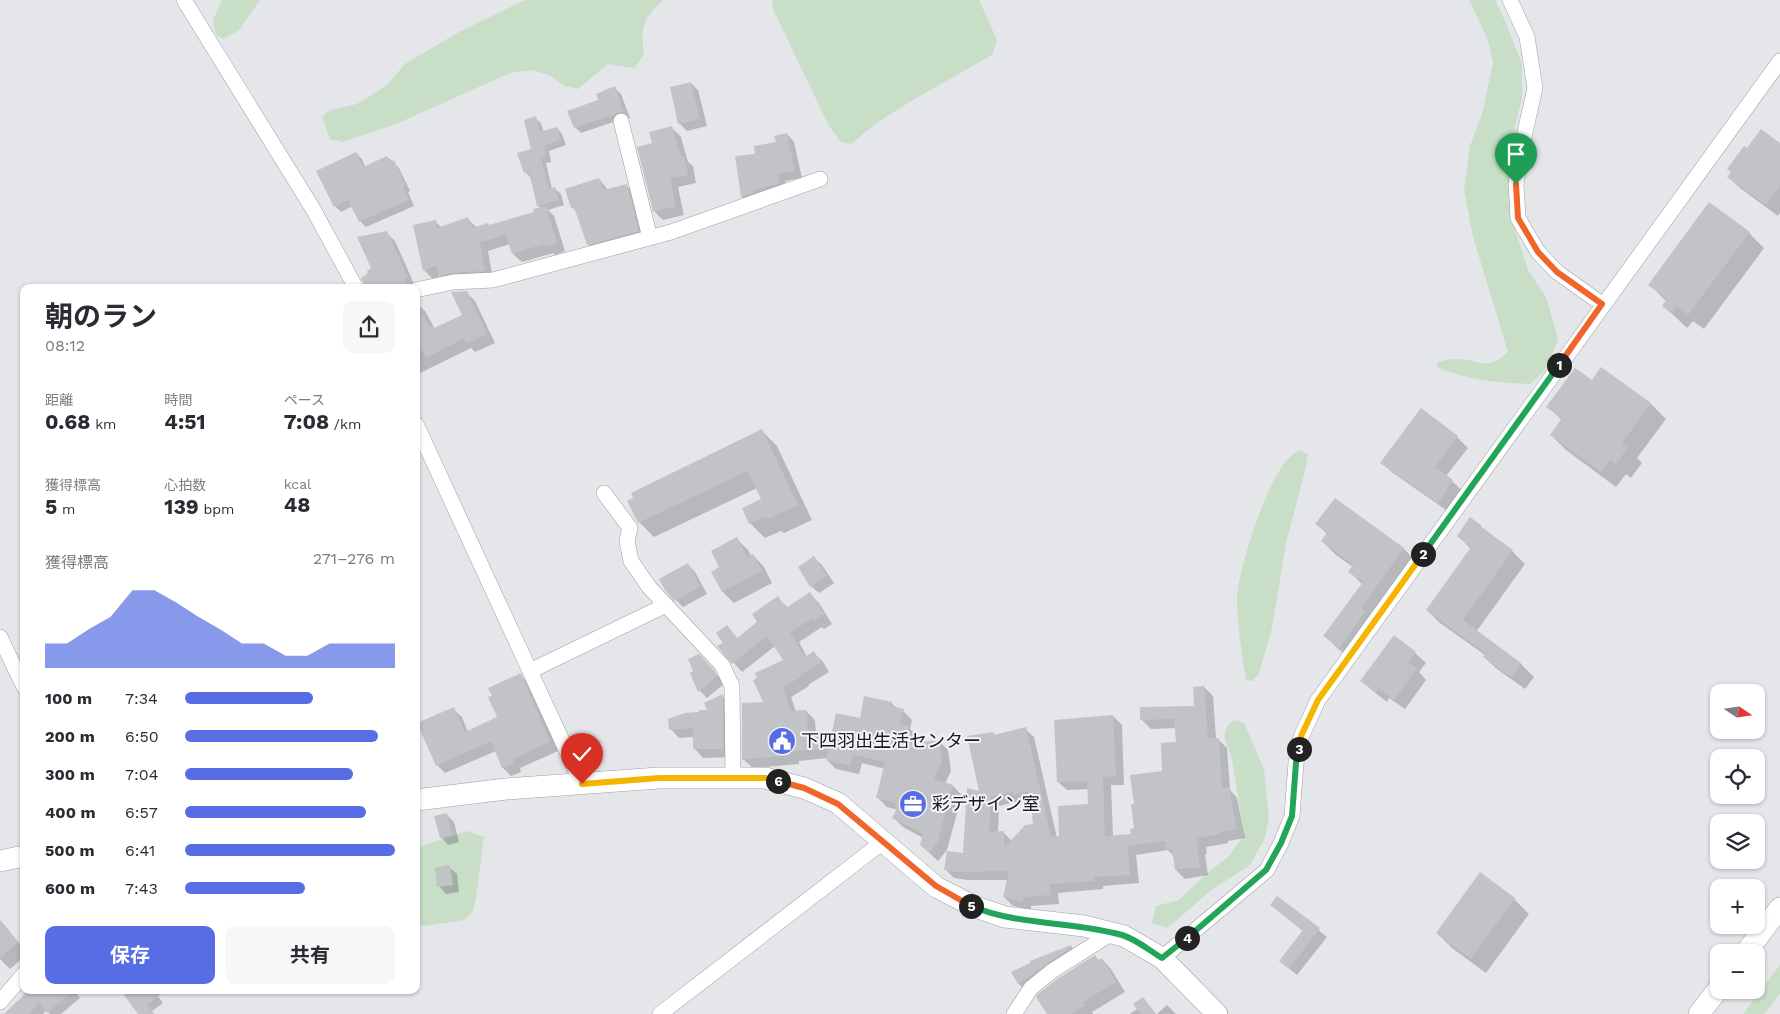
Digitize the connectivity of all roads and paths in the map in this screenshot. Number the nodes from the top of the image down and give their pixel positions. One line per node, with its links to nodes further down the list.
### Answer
1 (184, 0): 7 (street)
2 (1510, 0): 9 (street)
3 (1780, 61): 9 (street)
4 (621, 120): 6 (street)
5 (820, 178): 6 (street)
6 (650, 238): 8 (street)
7 (354, 284)
8 (420, 289)
9 (1602, 304): 25 (street)
10 (420, 433): 14 (street)
11 (604, 493): 12 (street)
12 (666, 605): 14 (street); 16 (street)
13 (0, 637): 15 (street)
14 (530, 671): 17 (street)
15 (20, 679)
16 (733, 778): 17 (street); 19 (street)
17 (582, 784): 18 (street)
18 (420, 800)
19 (884, 841): 23 (street); 29 (street)
20 (20, 857): 21 (street)
21 (0, 861)
22 (1780, 908): 24 (street)
23 (1112, 933): 25 (street); 30 (street)
24 (1752, 944)
25 (1162, 958): 31 (street)
26 (20, 979): 28 (street)
27 (1711, 999): 32 (street)
28 (0, 1002)
29 (660, 1014)
30 (1014, 1014)
31 (1217, 1014)
32 (1699, 1014)

